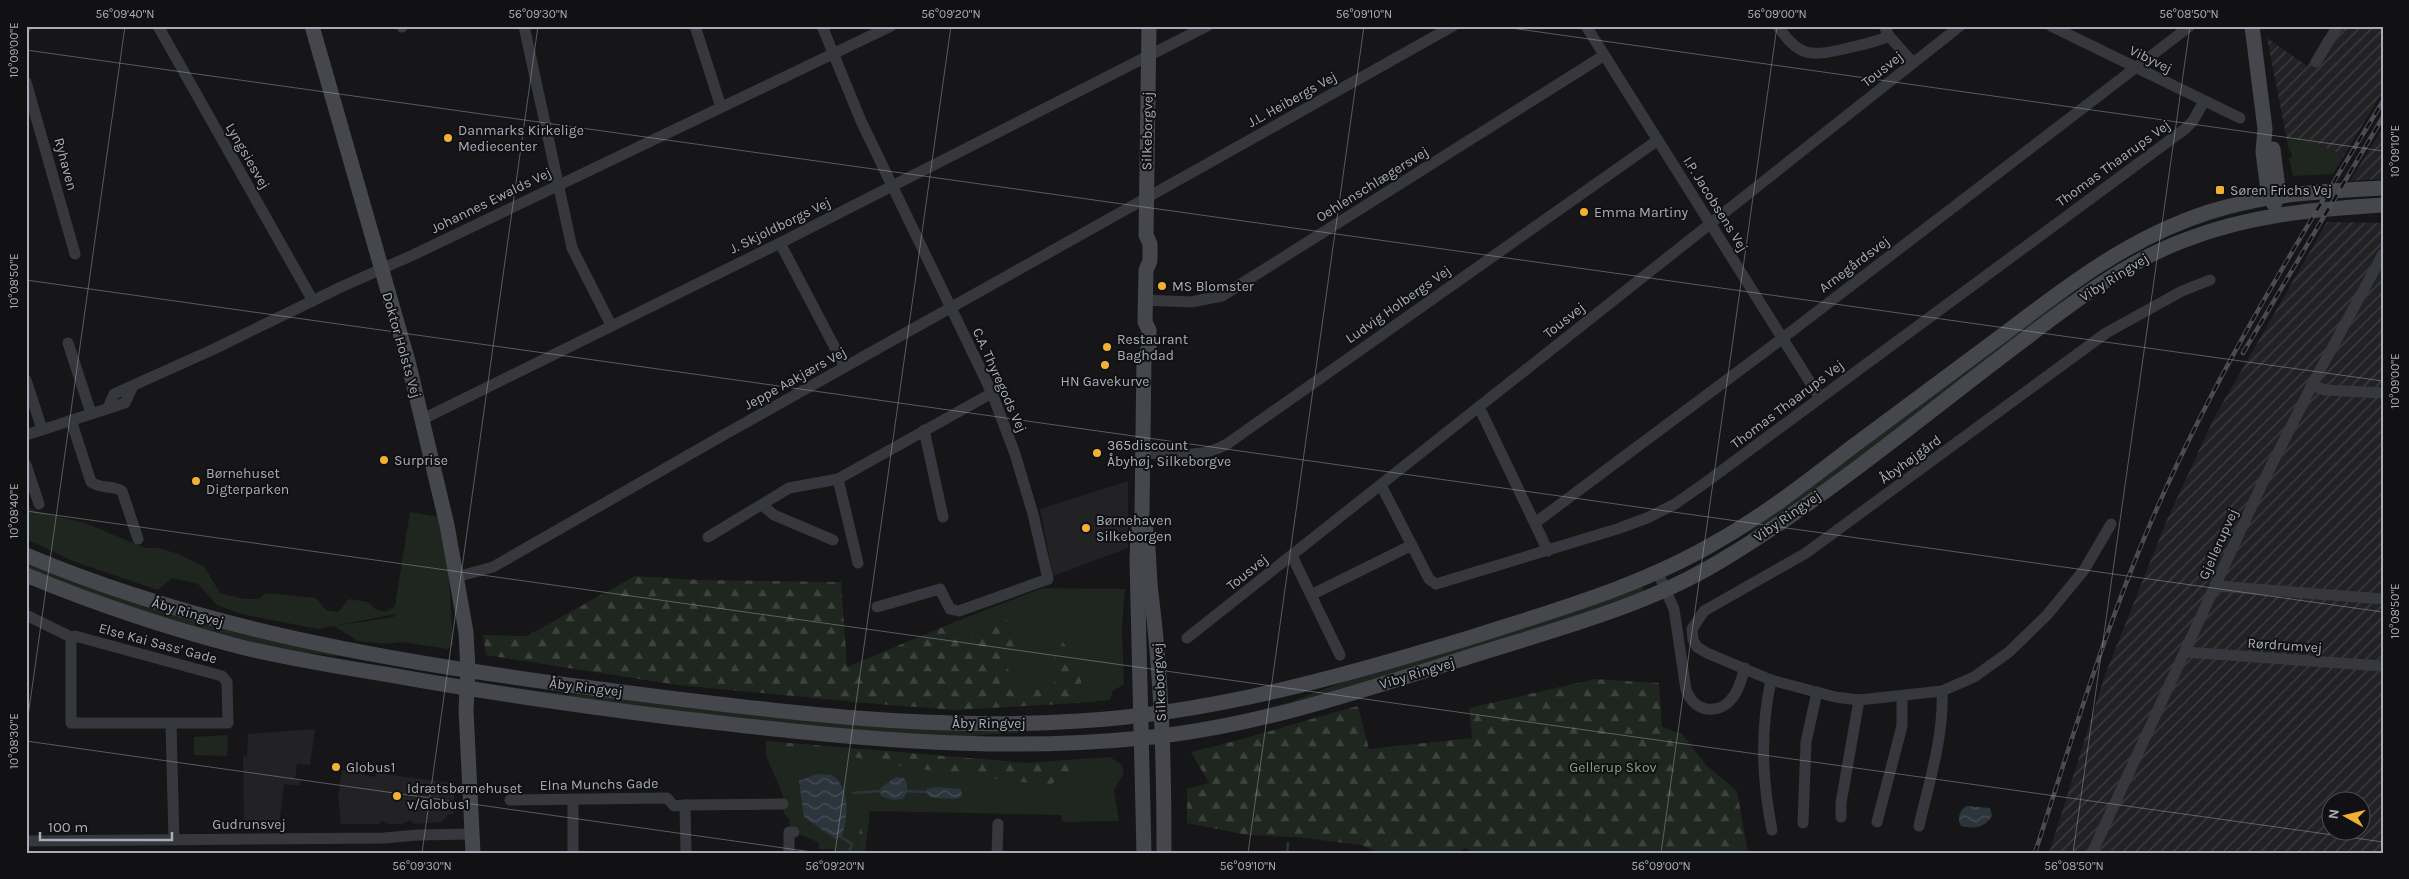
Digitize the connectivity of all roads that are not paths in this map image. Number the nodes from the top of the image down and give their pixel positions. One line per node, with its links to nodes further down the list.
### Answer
1 (158, 26): 44 (street, Lyngsiesvej)
2 (312, 26): 41 (main road, Doktor Holsts Vej)
3 (524, 26): 29 (street)
4 (695, 26): 26 (street)
5 (822, 26): 18 (street, C.A. Thyregods Vej)
6 (891, 26): 18 (street, Johannes Ewalds Vej)
7 (1149, 26): 19 (main road, Silkeborgvej)
8 (1207, 26): 19 (street, J. Skjoldborgs Vej)
9 (1453, 26): 32 (street, J.L. Heibergs Vej)
10 (1586, 26): 20 (street, I.P. Jacobsens Vej)
11 (1778, 26): 17 (street)
12 (1960, 26): 22 (street, Tousvej)
13 (2050, 26): 23 (street, Vibyvej)
14 (2190, 26): 23 (street, Arnegårdsvej)
15 (2252, 26): 33 (main road)
16 (2338, 26): 21 (street)
17 (1887, 31): 22 (street)
18 (832, 54): 26 (street, Johannes Ewalds Vej); 30 (street, C.A. Thyregods Vej)
19 (1148, 56): 30 (street, J. Skjoldborgs Vej); 32 (main road, Silkeborgvej)
20 (1603, 56): 28 (street, I.P. Jacobsens Vej); 43 (street, Oehlenschlægersvej)
21 (2316, 62)
22 (1914, 63): 36 (street, Tousvej)
23 (2136, 68): 25 (street, Vibyvej); 47 (street, Arnegårdsvej)
24 (26, 82): 39 (street, Ryhaven)
25 (2204, 101): 27 (street, Vibyvej); 54 (street, Thomas Thaarups Vej)
26 (721, 107): 29 (street, Johannes Ewalds Vej)
27 (2240, 118)
28 (1658, 140): 36 (street, I.P. Jacobsens Vej); 62 (street, Ludvig Holbergs Vej)
29 (559, 184): 41 (street, Johannes Ewalds Vej); 46 (street)
30 (892, 184): 38 (street, J. Skjoldborgs Vej); 45 (street, C.A. Thyregods Vej)
31 (2383, 188): 33 (main road, Viby Ringvej)
32 (1146, 198): 43 (main road, Silkeborgvej); 45 (street, Jeppe Aakjærs Vej)
33 (2274, 199): 35 (main road); 37 (main road); 80 (main road, Viby Ringvej)
34 (2383, 205): 35 (main road, Viby Ringvej)
35 (2291, 213): 37 (main road, Viby Ringvej)
36 (1710, 224): 47 (street, I.P. Jacobsens Vej); 55 (street, Tousvej)
37 (2191, 237): 84 (main road, Viby Ringvej)
38 (780, 243): 46 (street, J. Skjoldborgs Vej); 49 (street)
39 (75, 254)
40 (2383, 254): 51 (street, Gjellerupvej)
41 (380, 270): 44 (street, Johannes Ewalds Vej); 57 (main road, Doktor Holsts Vej)
42 (2210, 280): 94 (street, Åbyhøjgård)
43 (1145, 300): 62 (main road, Silkeborgvej)
44 (313, 301): 56 (street, Johannes Ewalds Vej)
45 (951, 308): 49 (street, Jeppe Aakjærs Vej); 52 (street, C.A. Thyregods Vej)
46 (611, 325): 57 (street, J. Skjoldborgs Vej)
47 (1782, 338): 54 (street, I.P. Jacobsens Vej); 70 (street, Arnegårdsvej)
48 (68, 343): 56 (street)
49 (845, 367): 82 (street, Jeppe Aakjærs Vej)
50 (26, 380): 59 (street)
51 (2312, 385): 53 (street); 83 (street, Gjellerupvej)
52 (992, 393): 60 (street); 87 (street, C.A. Thyregods Vej)
53 (2383, 393)
54 (1820, 398): 76 (street, Thomas Thaarups Vej)
55 (1479, 407): 65 (street, Tousvej); 70 (street)
56 (91, 413): 58 (street, Johannes Ewalds Vej)
57 (423, 419): 82 (main road, Doktor Holsts Vej)
58 (71, 420): 59 (street, Johannes Ewalds Vej); 73 (street)
59 (42, 429): 61 (street, Johannes Ewalds Vej)
60 (924, 430): 64 (street); 69 (street)
61 (26, 435)
62 (1143, 453): 68 (main road, Silkeborgvej)
63 (26, 465): 66 (street)
64 (838, 479): 67 (street); 79 (street)
65 (1381, 485): 75 (street, Thomas Thaarups Vej); 78 (street, Tousvej)
66 (39, 504)
67 (762, 506): 72 (street); 74 (street)
68 (1142, 512): 102 (main road, Silkeborgvej); 103 (main road, Silkeborgvej)
69 (943, 516)
70 (1534, 523): 76 (street)
71 (2111, 524): 98 (street, Åbyhøjgård)
72 (708, 537)
73 (138, 539)
74 (833, 540)
75 (1412, 545): 76 (street, Thomas Thaarups Vej); 85 (street)
76 (1548, 551)
77 (26, 555): 95 (main road, Åby Ringvej)
78 (1292, 556): 85 (street); 90 (street, Tousvej)
79 (858, 563)
80 (1658, 573): 84 (street); 102 (main road, Viby Ringvej)
81 (26, 575): 97 (main road, Åby Ringvej)
82 (456, 577): 95 (main road, Doktor Holsts Vej)
83 (2216, 586): 86 (street); 91 (street, Gjellerupvej)
84 (1666, 589): 94 (street); 105 (main road, Viby Ringvej)
85 (1311, 595): 92 (street)
86 (2383, 599)
87 (877, 607)
88 (26, 615): 89 (street)
89 (70, 637): 104 (street, Else Kai Sass' Gade); 104 (street, Else Kai Sass' Gade)
90 (1187, 638)
91 (2185, 652): 93 (street, Rørdrumvej); 128 (street, Gjellerupvej)
92 (1340, 655)
93 (2383, 666)
94 (1745, 668): 96 (street, Åbyhøjgård)
95 (468, 670): 97 (main road, Doktor Holsts Vej); 103 (main road, Åby Ringvej)
96 (1771, 680): 99 (street, Åbyhøjgård); 116 (street)
97 (467, 689): 106 (main road, Åby Ringvej); 118 (main road, Doktor Holsts Vej)
98 (1942, 691): 100 (street, Åbyhøjgård); 115 (street)
99 (1817, 692): 101 (street, Åbyhøjgård); 113 (street)
100 (1902, 696): 101 (street, Åbyhøjgård); 112 (street)
101 (1859, 700): 111 (street)
102 (1161, 713): 103 (main road, Åby Ringvej); 105 (main road, Silkeborgvej)
103 (1142, 715): 106 (main road, Silkeborgvej)
104 (171, 724): 119 (street)
105 (1161, 736): 106 (main road, Viby Ringvej); 127 (main road, Silkeborgvej)
106 (1143, 738): 126 (main road, Silkeborgvej)
107 (573, 799): 108 (street, Elna Munchs Gade); 110 (street, Elna Munchs Gade); 122 (street)
108 (510, 800)
109 (783, 804): 110 (street)
110 (685, 805): 123 (street)
111 (1841, 817)
112 (1877, 822)
113 (1803, 823)
114 (998, 824): 125 (street)
115 (1919, 826)
116 (1772, 830)
117 (794, 832): 124 (street)
118 (472, 834): 119 (street, Gudrunsvej); 121 (main road, Doktor Holsts Vej)
119 (174, 840): 120 (street, Gudrunsvej)
120 (26, 842)
121 (473, 853)
122 (573, 853)
123 (686, 853)
124 (789, 853)
125 (997, 853)
126 (1144, 853)
127 (1164, 853)
128 (2092, 853)

